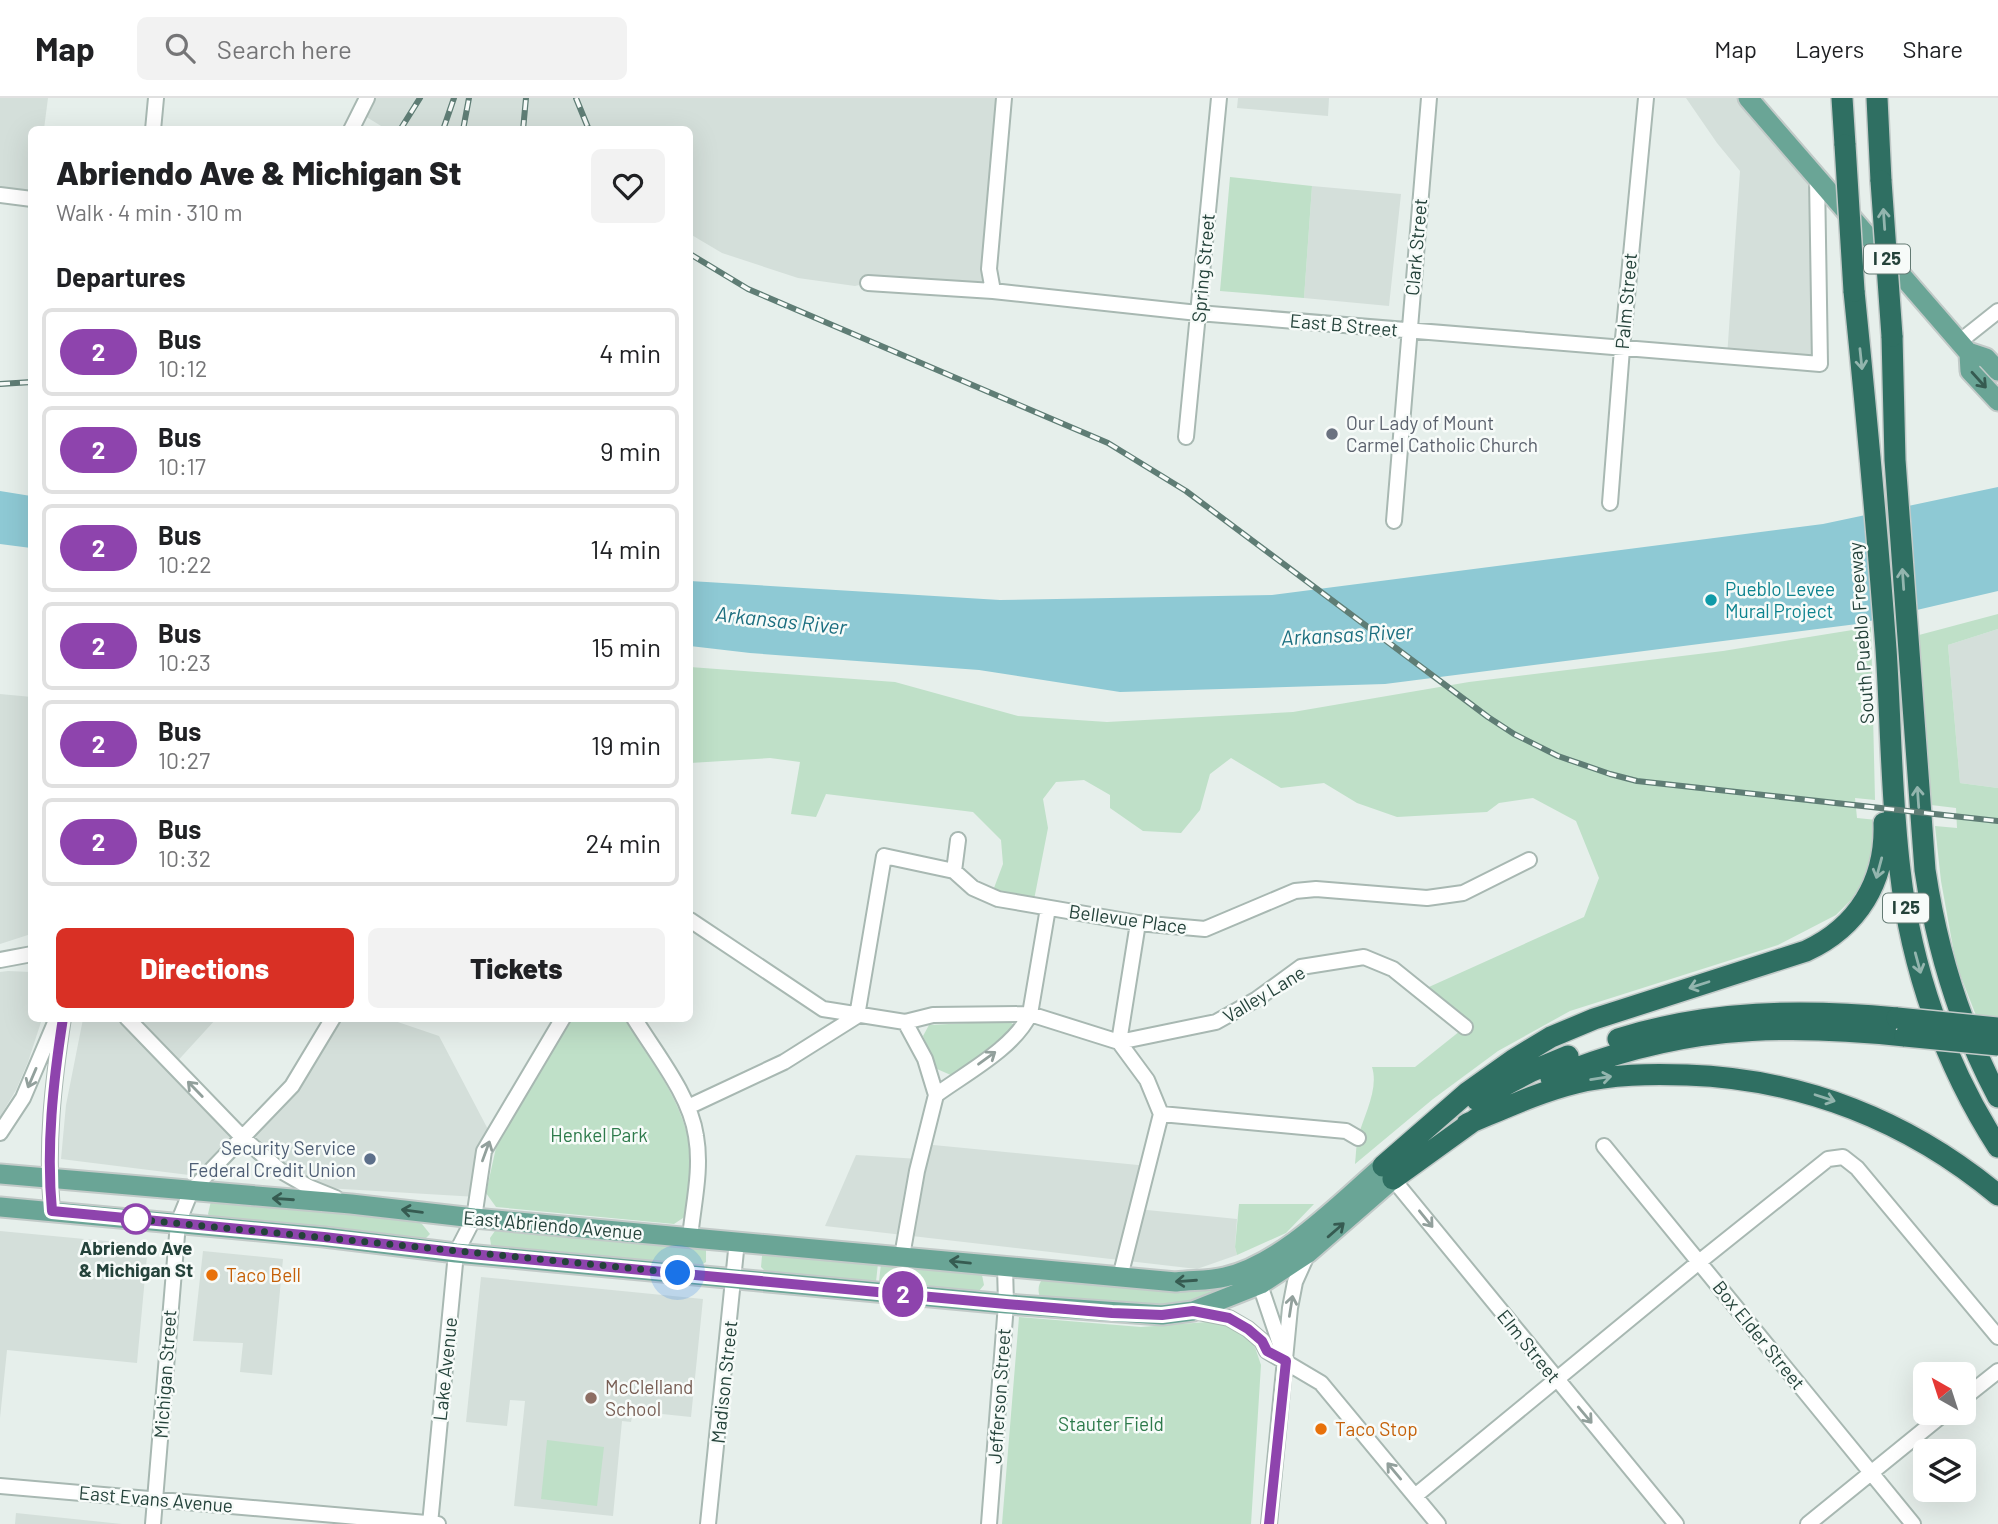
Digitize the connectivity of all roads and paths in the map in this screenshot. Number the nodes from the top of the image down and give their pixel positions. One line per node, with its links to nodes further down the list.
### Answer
1 (367, 98): 12 (street)
2 (1004, 98): 18 (street)
3 (1219, 98): 20 (street, Spring Street)
4 (1429, 98): 21 (street, Clark Street)
5 (1646, 98): 23 (street, Palm Street)
6 (1748, 98): 14 (main road)
7 (1877, 98): 13 (highway, I 25)
8 (1889, 98): 13 (highway)
9 (156, 99): 11 (street)
10 (1842, 101): 29 (highway, South Pueblo Freeway / I 25, one-way to 29, bridge)
11 (153, 126)
12 (353, 126)
13 (1879, 151): 53 (highway, I 25, one-way to 13, bridge)
14 (1817, 178): 22 (main road); 23 (street, East B Street)
15 (0, 195): 16 (street)
16 (28, 198)
17 (868, 283): 18 (street, East B Street)
18 (993, 291): 20 (street, East B Street)
19 (1998, 311): 22 (street)
20 (1199, 313): 21 (street, East B Street); 26 (street, Spring Street)
21 (1409, 330): 23 (street, East B Street); 28 (street, Clark Street)
22 (1964, 348): 24 (main road); 25 (main road, one-way to 25)
23 (1622, 349): 27 (street, Palm Street)
24 (1998, 371)
25 (1998, 401)
26 (1186, 438)
27 (1610, 503)
28 (1394, 521)
29 (1889, 704): 61 (highway, South Pueblo Freeway / I 25, one-way to 61); 62 (highway, one-way to 62)
30 (958, 840): 32 (street)
31 (1528, 860): 34 (street, Bellevue Place)
32 (954, 871): 33 (street, Bellevue Place); 39 (street, Bellevue Place)
33 (1048, 908): 34 (street, Bellevue Place); 38 (street)
34 (1138, 923): 50 (street)
35 (693, 927): 39 (street)
36 (28, 955): 37 (street)
37 (0, 960)
38 (1030, 1014): 46 (street); 50 (street); 52 (street, one-way to 38)
39 (857, 1016): 46 (street); 54 (street)
40 (55, 1022): 57 (street, one-way to 57)
41 (62, 1022): 65 (street)
42 (131, 1022): 58 (street, one-way to 42)
43 (331, 1022): 58 (street)
44 (561, 1022): 71 (street, Lake Avenue, one-way to 44)
45 (636, 1022): 54 (street)
46 (905, 1022): 52 (street)
47 (1465, 1027): 50 (street, Valley Lane)
48 (1901, 1027): 49 (highway, bridge); 51 (highway, bridge); 56 (highway); 62 (highway)
49 (1998, 1028)
50 (1119, 1042): 55 (street)
51 (1998, 1045)
52 (936, 1096): 77 (street)
53 (1998, 1097)
54 (688, 1107): 73 (street)
55 (1161, 1114): 59 (street); 81 (street)
56 (1467, 1124): 63 (highway); 67 (highway, one-way to 67)
57 (0, 1133)
58 (243, 1138): 66 (street); 68 (street)
59 (1358, 1138)
60 (1604, 1146): 78 (street, Box Elder Street)
61 (1998, 1147)
62 (1402, 1148): 63 (highway)
63 (1388, 1173): 76 (main road, one-way to 63); 80 (main road); 88 (street, Elm Street, one-way to 88)
64 (0, 1174): 65 (main road, East Abriendo Avenue)
65 (49, 1177): 66 (main road, East Abriendo Avenue); 70 (street)
66 (191, 1191): 68 (main road, East Abriendo Avenue, one-way to 66); 72 (street, Michigan Street)
67 (1998, 1195)
68 (351, 1204): 71 (main road, East Abriendo Avenue, one-way to 68)
69 (0, 1207): 70 (main road, East Abriendo Avenue)
70 (52, 1211): 72 (main road, East Abriendo Avenue)
71 (474, 1218): 73 (main road, East Abriendo Avenue); 75 (street, Lake Avenue)
72 (178, 1223): 75 (main road, East Abriendo Avenue); 94 (street, Michigan Street)
73 (690, 1238): 74 (main road, East Abriendo Avenue)
74 (737, 1241): 77 (main road, East Abriendo Avenue); 82 (street, Madison Street)
75 (456, 1253): 82 (main road, East Abriendo Avenue); 96 (street, Lake Avenue)
76 (1308, 1254): 80 (main road); 86 (street, one-way to 76)
77 (902, 1256): 79 (main road, East Abriendo Avenue, one-way to 77)
78 (1699, 1262): 85 (street); 88 (street); 91 (street, Box Elder Street)
79 (1005, 1267): 81 (main road, East Abriendo Avenue); 83 (street, Jefferson Street)
80 (1257, 1275): 81 (main road, East Abriendo Avenue, one-way to 81); 84 (main road, East Abriendo Avenue); 86 (street)
81 (1120, 1277)
82 (735, 1279): 83 (main road, East Abriendo Avenue); 97 (street, Madison Street)
83 (1006, 1304): 84 (main road, East Abriendo Avenue); 98 (street, Jefferson Street)
84 (1193, 1311): 86 (street)
85 (1998, 1337)
86 (1286, 1361): 93 (street, one-way to 86); 99 (street)
87 (1998, 1371): 89 (street)
88 (1556, 1379): 93 (street); 101 (street, Elm Street, one-way to 101)
89 (1976, 1388)
90 (1930, 1425): 91 (street)
91 (1871, 1473): 102 (street); 103 (street, Box Elder Street)
92 (0, 1486): 94 (street, East Evans Avenue)
93 (1415, 1496): 100 (street)
94 (156, 1498): 95 (street, Michigan Street); 96 (street, East Evans Avenue)
95 (153, 1524)
96 (433, 1524)
97 (708, 1524)
98 (989, 1524)
99 (1269, 1524)
100 (1438, 1524)
101 (1676, 1524)
102 (1808, 1524)
103 (1913, 1524)

